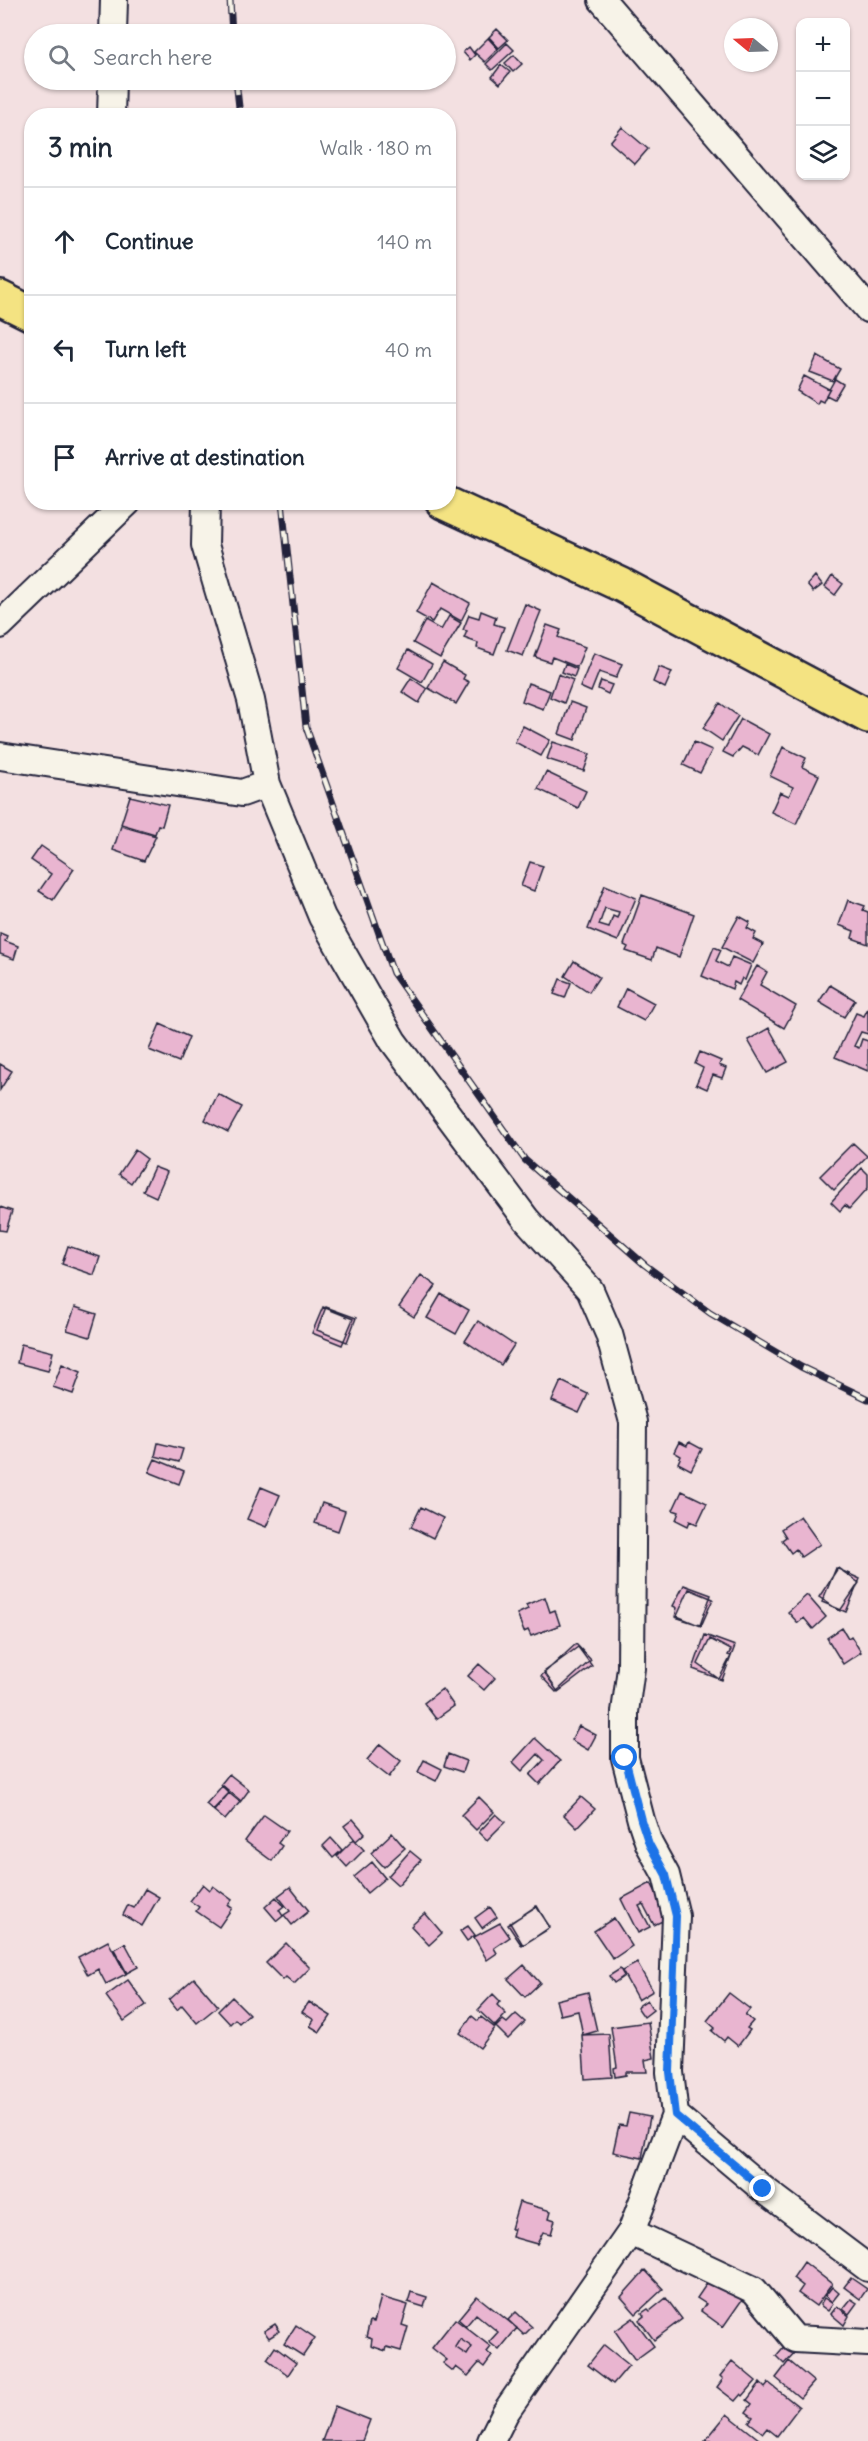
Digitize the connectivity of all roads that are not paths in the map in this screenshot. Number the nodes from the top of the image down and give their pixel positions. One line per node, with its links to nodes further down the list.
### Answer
1 (114, 0): 3 (street)
2 (602, 0): 7 (street)
3 (113, 24)
4 (112, 90): 5 (street)
5 (111, 108)
6 (0, 298): 8 (highway)
7 (868, 309)
8 (24, 310)
9 (456, 508): 13 (highway)
10 (120, 510): 12 (street)
11 (206, 510): 15 (street)
12 (0, 625)
13 (868, 716)
14 (0, 756): 15 (street)
15 (267, 784): 16 (street)
16 (675, 2115): 17 (street); 18 (street)
17 (631, 2232): 19 (street); 20 (street)
18 (868, 2268)
19 (868, 2343)
20 (491, 2441)

